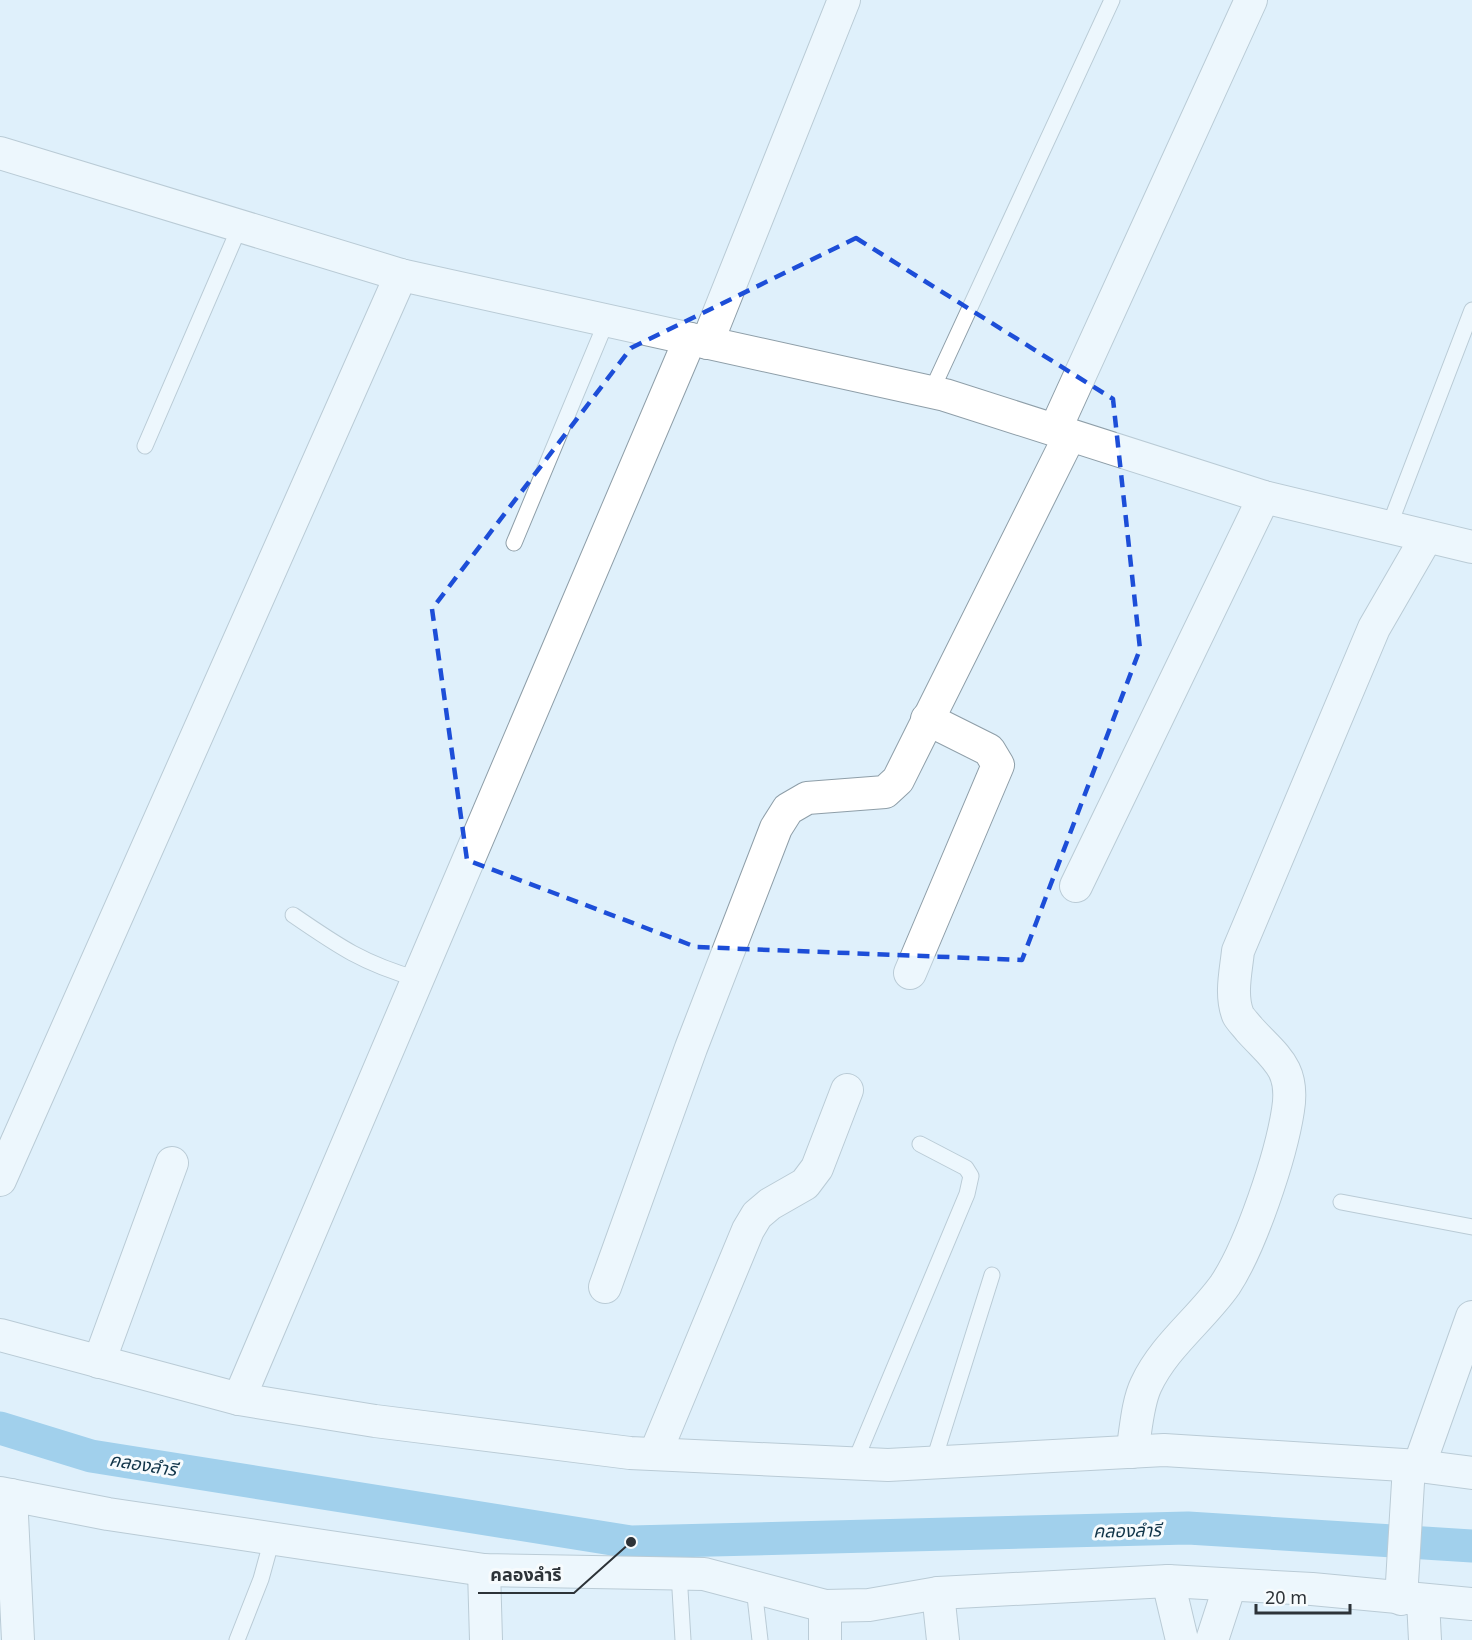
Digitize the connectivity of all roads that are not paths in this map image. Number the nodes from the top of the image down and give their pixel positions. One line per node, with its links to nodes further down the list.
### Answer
1 (844, 0): 9 (street)
2 (1112, 0): 10 (lane)
3 (1251, 0): 11 (street)
4 (0, 153): 5 (street)
5 (240, 226): 6 (street); 12 (lane)
6 (401, 275): 8 (street); 26 (street)
7 (1472, 310): 14 (lane)
8 (608, 320): 9 (street); 16 (lane)
9 (699, 341): 10 (street); 22 (street)
10 (931, 392): 11 (street)
11 (1063, 433): 13 (street); 18 (street)
12 (145, 446)
13 (1264, 497): 14 (street); 19 (street)
14 (1388, 529): 15 (street)
15 (1426, 538): 17 (street); 35 (street)
16 (514, 543)
17 (1472, 547)
18 (927, 719): 21 (street); 30 (street)
19 (1076, 886)
20 (293, 915): 22 (lane)
21 (910, 973)
22 (418, 979): 34 (street)
23 (847, 1090): 36 (street)
24 (920, 1144): 38 (lane)
25 (172, 1163): 33 (street)
26 (0, 1180)
27 (1341, 1202): 28 (lane)
28 (1472, 1227)
29 (992, 1275): 37 (lane)
30 (605, 1287)
31 (1472, 1317): 39 (street)
32 (0, 1335): 33 (street)
33 (99, 1362): 34 (street)
34 (239, 1399): 36 (street)
35 (1132, 1452): 37 (street); 39 (street)
36 (655, 1454): 38 (street)
37 (933, 1463): 38 (street)
38 (854, 1464)
39 (1412, 1470): 40 (street); 49 (street)
40 (1472, 1473)
41 (5, 1494): 42 (street); 52 (street)
42 (272, 1539): 43 (street); 53 (lane)
43 (484, 1570): 44 (street); 54 (street)
44 (679, 1574): 47 (street); 55 (lane)
45 (1168, 1581): 46 (street); 48 (street); 59 (street)
46 (1230, 1585): 49 (street); 60 (street)
47 (754, 1588): 51 (street); 56 (lane)
48 (938, 1593): 51 (street); 58 (street)
49 (1409, 1594): 50 (street); 61 (street)
50 (1472, 1604)
51 (825, 1606): 57 (street)
52 (18, 1640)
53 (237, 1640)
54 (486, 1640)
55 (683, 1640)
56 (760, 1640)
57 (825, 1640)
58 (943, 1640)
59 (1182, 1640)
60 (1212, 1640)
61 (1425, 1640)

